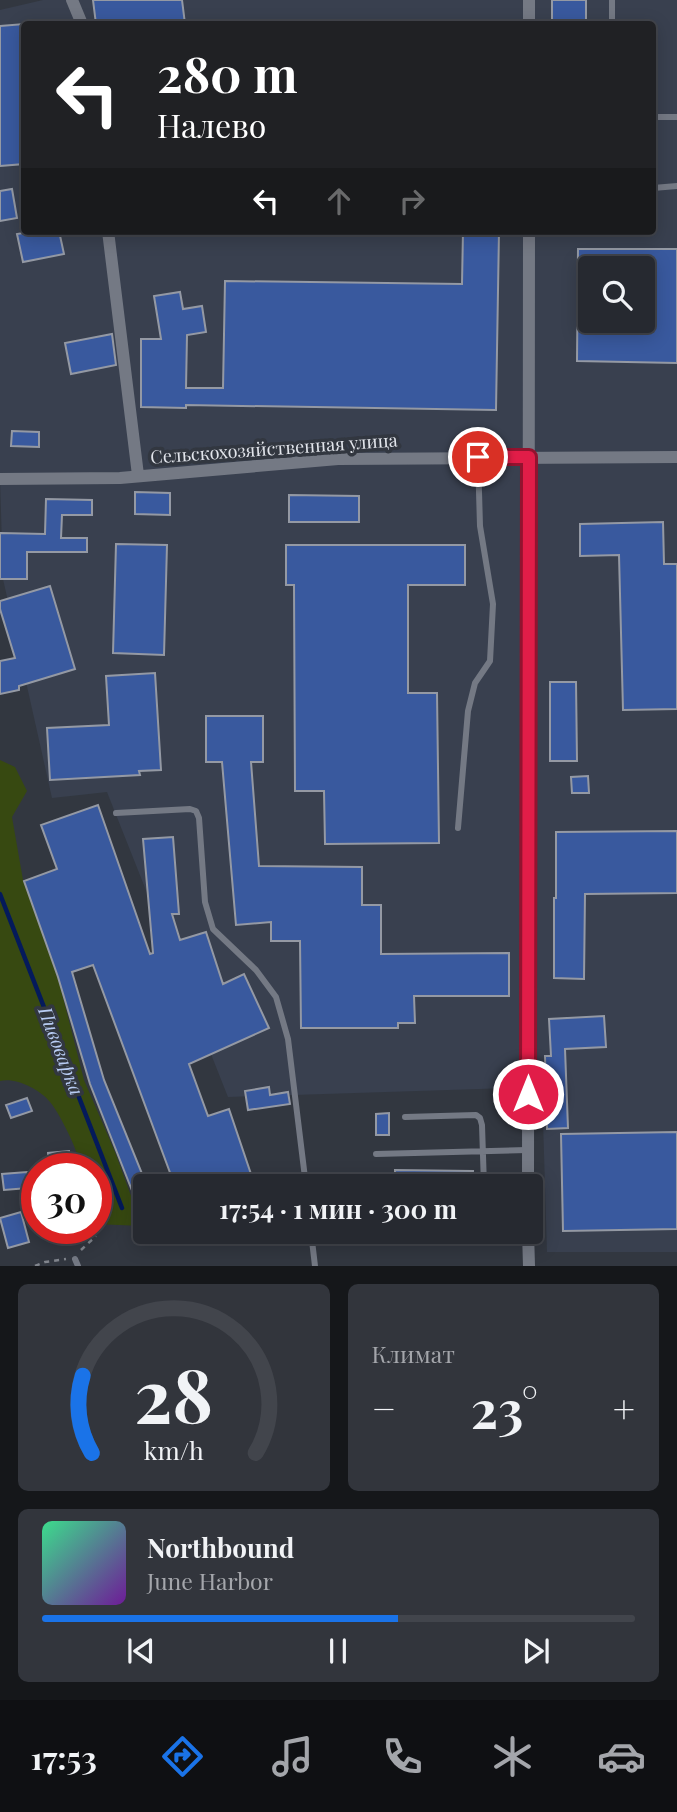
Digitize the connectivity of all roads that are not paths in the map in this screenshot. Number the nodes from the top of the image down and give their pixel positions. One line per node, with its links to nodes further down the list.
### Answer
1 (72, 0): 4 (street)
2 (529, 0): 5 (street)
3 (612, 0): 6 (lane)
4 (81, 21)
5 (529, 21)
6 (612, 21)
7 (656, 117): 8 (lane)
8 (677, 117)
9 (677, 186): 10 (lane)
10 (656, 188)
11 (108, 235): 16 (street)
12 (529, 235): 14 (street)
13 (478, 457): 14 (street, Сельскохозяйственная улица); 16 (street, Сельскохозяйственная улица); 19 (lane)
14 (529, 457): 15 (street, Сельскохозяйственная улица); 21 (street)
15 (677, 457)
16 (138, 475): 17 (street, Сельскохозяйственная улица)
17 (0, 479)
18 (117, 813): 24 (lane)
19 (458, 828)
20 (405, 1117): 22 (lane)
21 (527, 1150): 22 (lane); 26 (street)
22 (483, 1151): 23 (lane); 25 (lane)
23 (376, 1154)
24 (305, 1174)
25 (484, 1174)
26 (528, 1174)
27 (312, 1244): 29 (lane)
28 (528, 1244): 30 (street)
29 (315, 1266)
30 (529, 1266)

